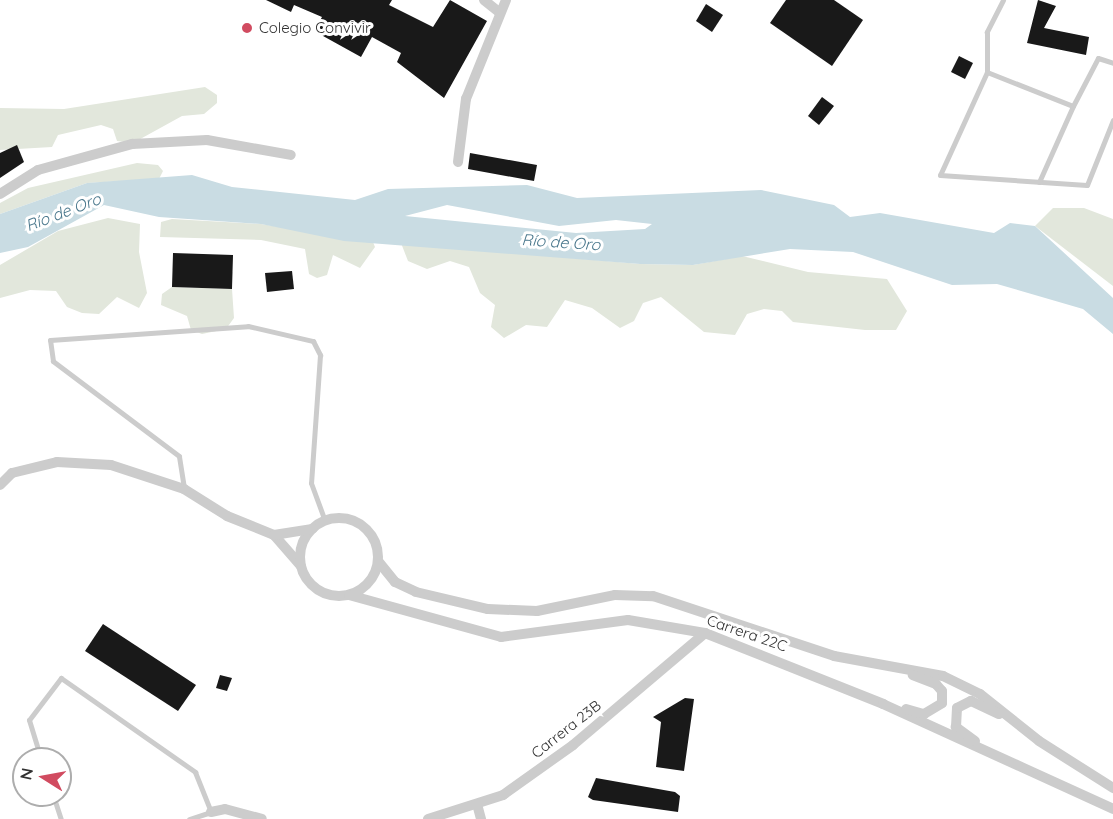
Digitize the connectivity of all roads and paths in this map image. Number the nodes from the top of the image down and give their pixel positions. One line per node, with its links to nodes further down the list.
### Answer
1 (484, 0): 4 (street)
2 (506, 0): 4 (street)
3 (1003, 0): 6 (lane)
4 (499, 12): 10 (street)
5 (1113, 63): 7 (lane)
6 (987, 72): 7 (lane); 11 (lane)
7 (1073, 106): 11 (lane)
8 (1113, 120): 11 (lane)
9 (291, 155): 12 (street)
10 (458, 162)
11 (1038, 182)
12 (0, 194)
13 (0, 485): 14 (street)
14 (184, 489): 15 (lane); 17 (street)
15 (324, 521): 16 (street); 18 (street)
16 (313, 528): 17 (street); 19 (street)
17 (274, 535): 19 (street)
18 (378, 561): 20 (street); 22 (street, Carrera 22C)
19 (301, 566): 20 (street)
20 (349, 595): 21 (street, Carrera 22C)
21 (705, 633): 23 (street, Carrera 22C); 28 (street, Carrera 23B)
22 (891, 667): 23 (street); 24 (street, Carrera 22C)
23 (883, 704): 26 (street, Carrera 22C)
24 (1012, 721): 26 (street); 27 (street, Carrera 22C)
25 (37, 747): 30 (lane)
26 (989, 752): 29 (street, Carrera 22C)
27 (1113, 788)
28 (477, 804): 33 (street, Carrera 23B); 34 (street)
29 (1113, 809)
30 (211, 812): 31 (lane); 32 (street)
31 (189, 819)
32 (262, 819)
33 (428, 819)
34 (481, 819)

